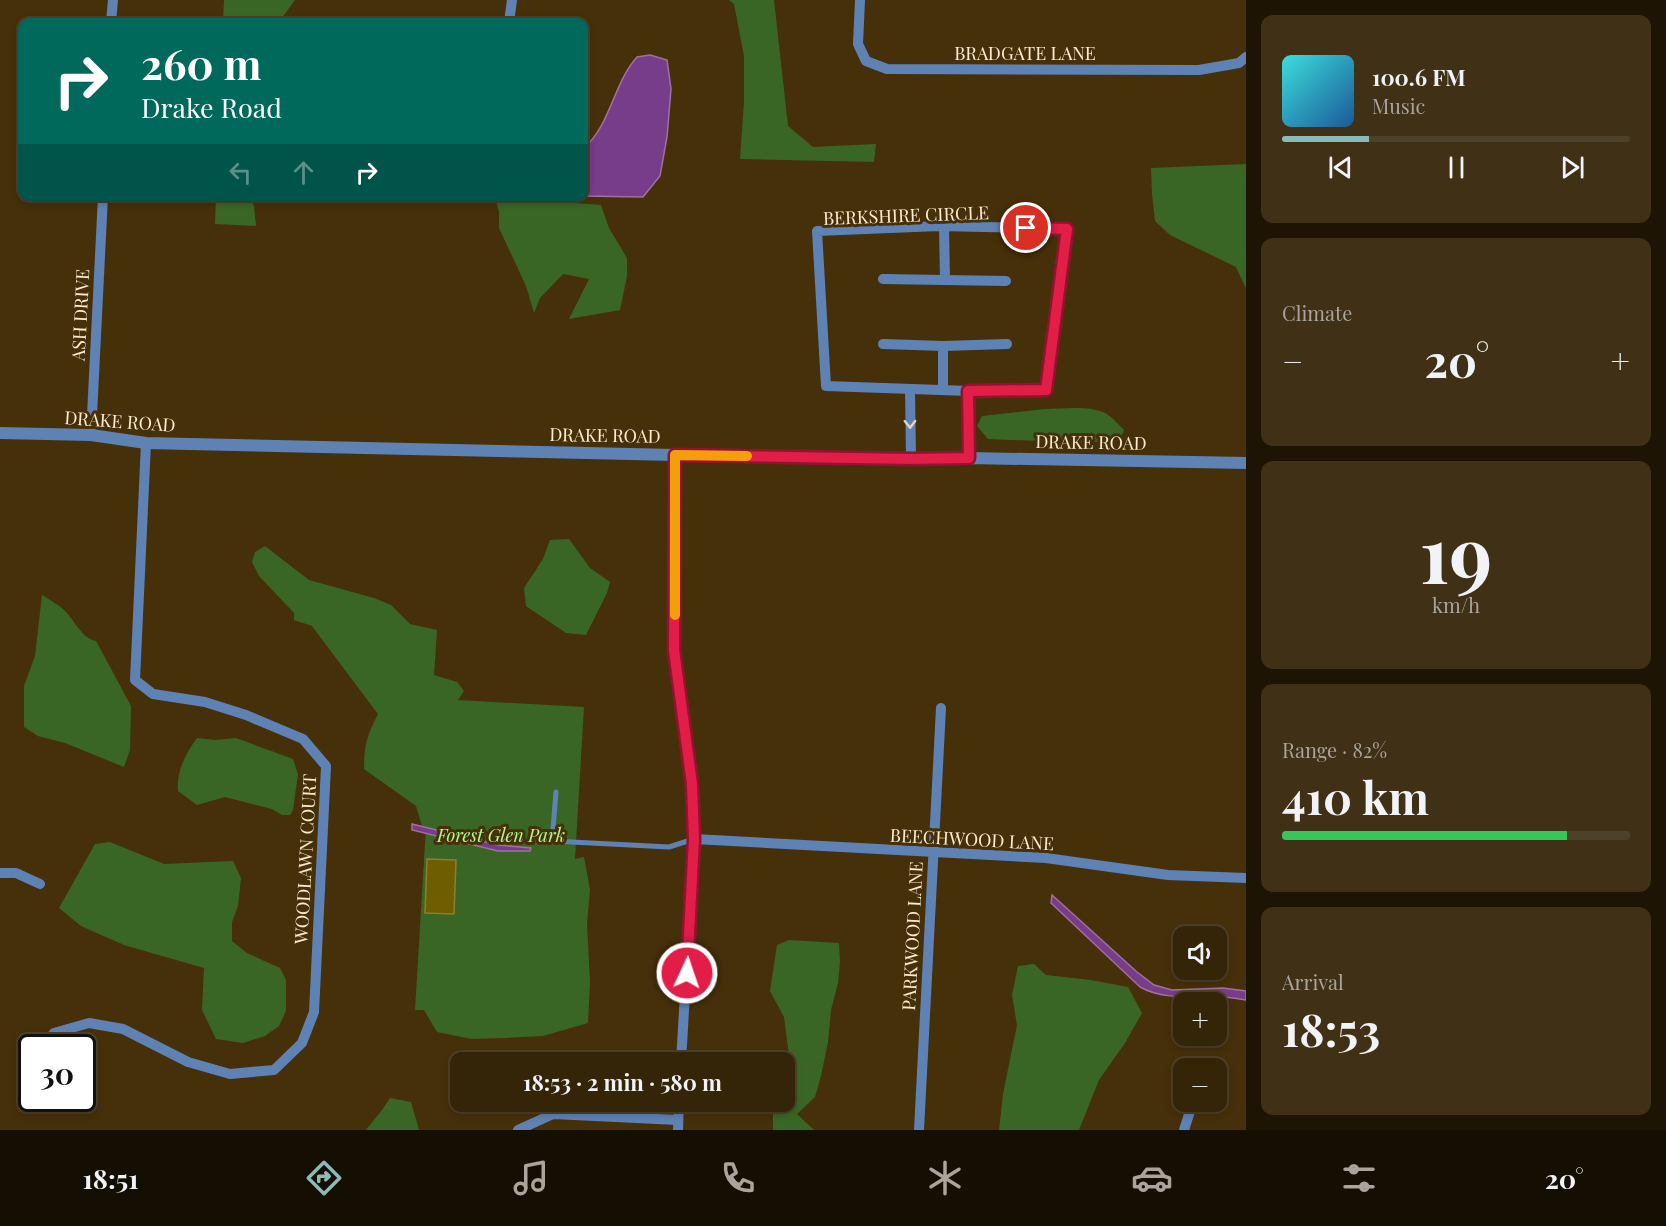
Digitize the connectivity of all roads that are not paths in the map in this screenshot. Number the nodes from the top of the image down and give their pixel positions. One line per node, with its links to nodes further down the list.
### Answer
1 (113, 0): 4 (street)
2 (512, 0): 5 (street)
3 (860, 0): 6 (street, BRADGATE LANE)
4 (111, 18)
5 (510, 18)
6 (1246, 57)
7 (103, 201): 19 (street, ASH DRIVE)
8 (944, 226): 10 (street); 15 (street, BERKSHIRE CIRCLE); 17 (street, BERKSHIRE CIRCLE)
9 (883, 279): 10 (street)
10 (945, 280): 11 (street)
11 (1006, 281)
12 (883, 344): 14 (street)
13 (1007, 344): 14 (street)
14 (943, 346): 16 (street)
15 (910, 389): 16 (street); 23 (street, one-way to 23)
16 (943, 390): 17 (street)
17 (968, 391): 22 (street)
18 (0, 432): 19 (street, DRAKE ROAD)
19 (91, 435): 20 (street, DRAKE ROAD)
20 (146, 443): 21 (street, DRAKE ROAD); 32 (street, WOODLAWN COURT)
21 (675, 455): 23 (street, DRAKE ROAD); 27 (street)
22 (969, 458): 23 (street, DRAKE ROAD); 24 (street, DRAKE ROAD)
23 (911, 459)
24 (1246, 463)
25 (941, 708): 28 (street, PARKWOOD LANE)
26 (556, 792): 27 (lane)
27 (694, 839): 28 (street, BEECHWOOD LANE); 33 (street)
28 (932, 853): 30 (street, BEECHWOOD LANE); 37 (street, PARKWOOD LANE)
29 (0, 873): 31 (street)
30 (1246, 878)
31 (40, 884)
32 (53, 1034)
33 (682, 1052)
34 (1189, 1112): 38 (street)
35 (678, 1125): 36 (street)
36 (518, 1130)
37 (919, 1130)
38 (1184, 1130)

